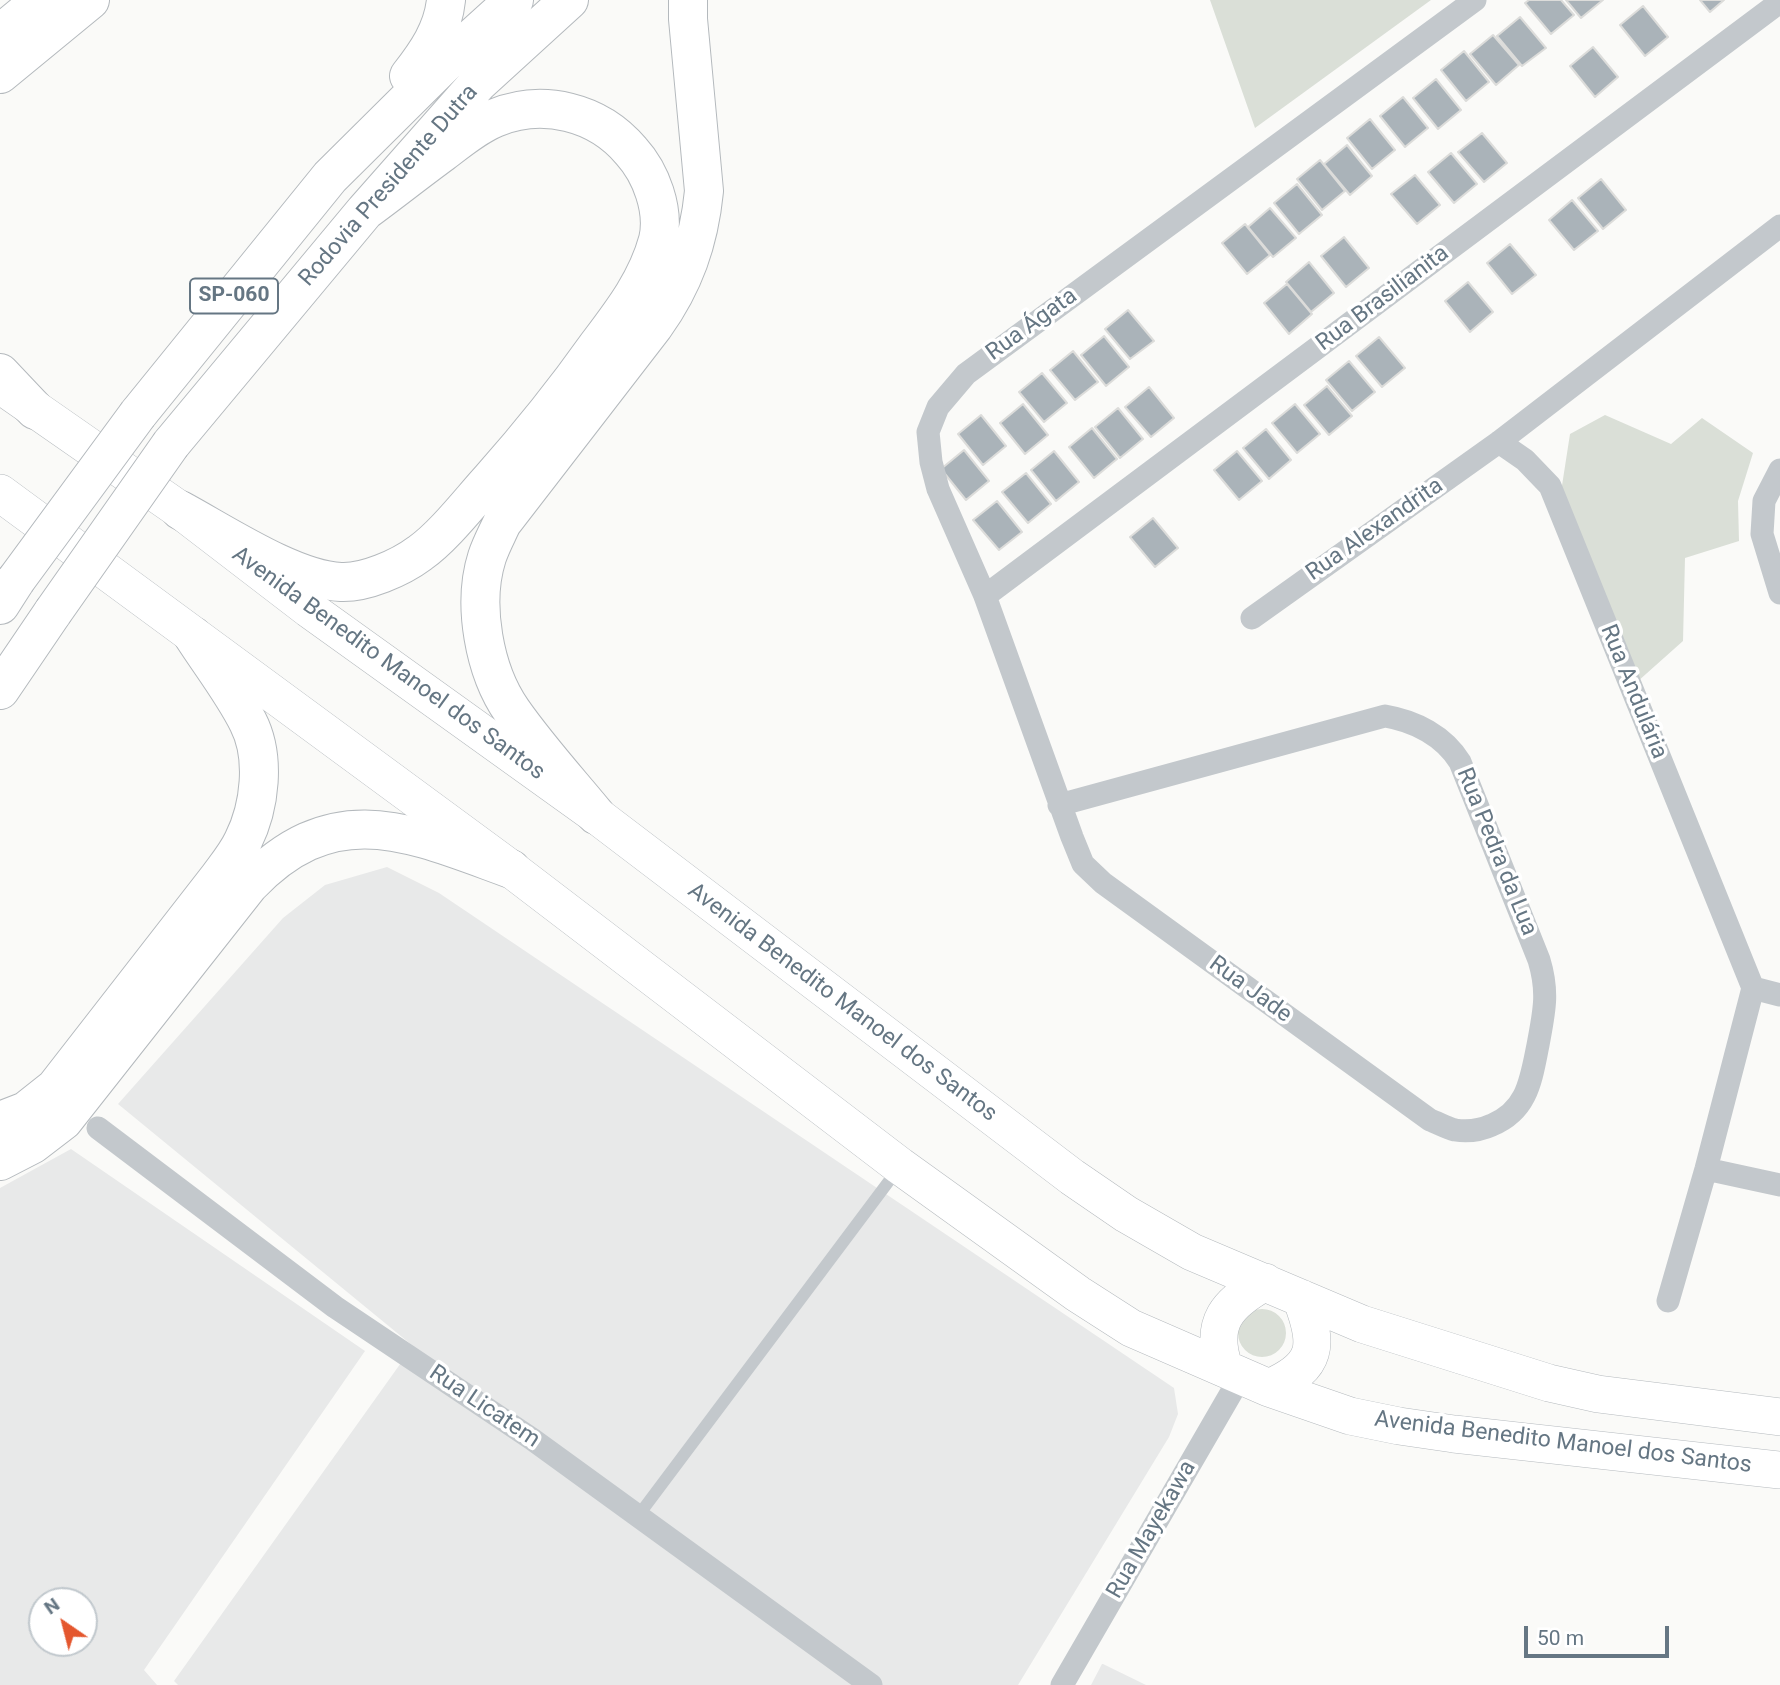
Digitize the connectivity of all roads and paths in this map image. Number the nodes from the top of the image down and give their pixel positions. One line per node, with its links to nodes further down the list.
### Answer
1 (41, 0): 9 (highway)
2 (90, 0): 10 (highway)
3 (446, 0): 11 (highway)
4 (514, 0): 11 (highway, Rodovia Presidente Dutra / SP-060)
5 (569, 0): 12 (highway, Rodovia Presidente Dutra / SP-060)
6 (688, 0): 28 (highway)
7 (1475, 0): 23 (street, Rua Ágata)
8 (1780, 2): 23 (street, Rua Brasilianita)
9 (0, 34)
10 (0, 74)
11 (330, 177): 21 (highway, Rodovia Presidente Dutra / SP-060, bridge)
12 (365, 211): 20 (highway); 26 (highway, Rodovia Presidente Dutra / SP-060, bridge)
13 (1780, 226): 17 (street)
14 (0, 373): 16 (highway)
15 (0, 384): 16 (main road, Avenida Benedito Manoel dos Santos)
16 (35, 410): 20 (main road, Avenida Benedito Manoel dos Santos)
17 (1499, 442): 24 (street, Rua Alexandrita); 30 (street, Rua Andulária)
18 (1780, 470): 22 (street)
19 (0, 493): 25 (main road, Avenida Benedito Manoel dos Santos)
20 (180, 510): 28 (main road, Avenida Benedito Manoel dos Santos)
21 (5, 593)
22 (1780, 593)
23 (985, 596): 27 (street, Rua Ágata)
24 (1252, 618)
25 (193, 636): 29 (main road, Avenida Benedito Manoel dos Santos); 32 (highway)
26 (0, 690)
27 (1059, 805): 34 (street, Rua Jade); 34 (street, Rua Pedra da Lua)
28 (596, 815): 39 (main road, Avenida Benedito Manoel dos Santos)
29 (511, 869): 35 (highway); 36 (main road, Avenida Benedito Manoel dos Santos)
30 (1753, 988): 31 (street); 37 (street)
31 (1780, 995)
32 (0, 1121)
33 (99, 1128): 45 (street, Rua Licatem)
34 (1479, 1130)
35 (0, 1161)
36 (900, 1166): 42 (main road, Avenida Benedito Manoel dos Santos); 45 (lane)
37 (1706, 1169): 38 (street); 41 (street)
38 (1780, 1185)
39 (1265, 1282): 40 (main road, Avenida Benedito Manoel dos Santos); 42 (main road)
40 (1301, 1298): 42 (main road); 43 (main road, Avenida Benedito Manoel dos Santos)
41 (1668, 1301)
42 (1244, 1377): 44 (main road, Avenida Benedito Manoel dos Santos); 47 (street, Rua Mayekawa)
43 (1780, 1417)
44 (1780, 1470)
45 (638, 1516): 46 (street, Rua Licatem)
46 (871, 1685)
47 (1062, 1685)

